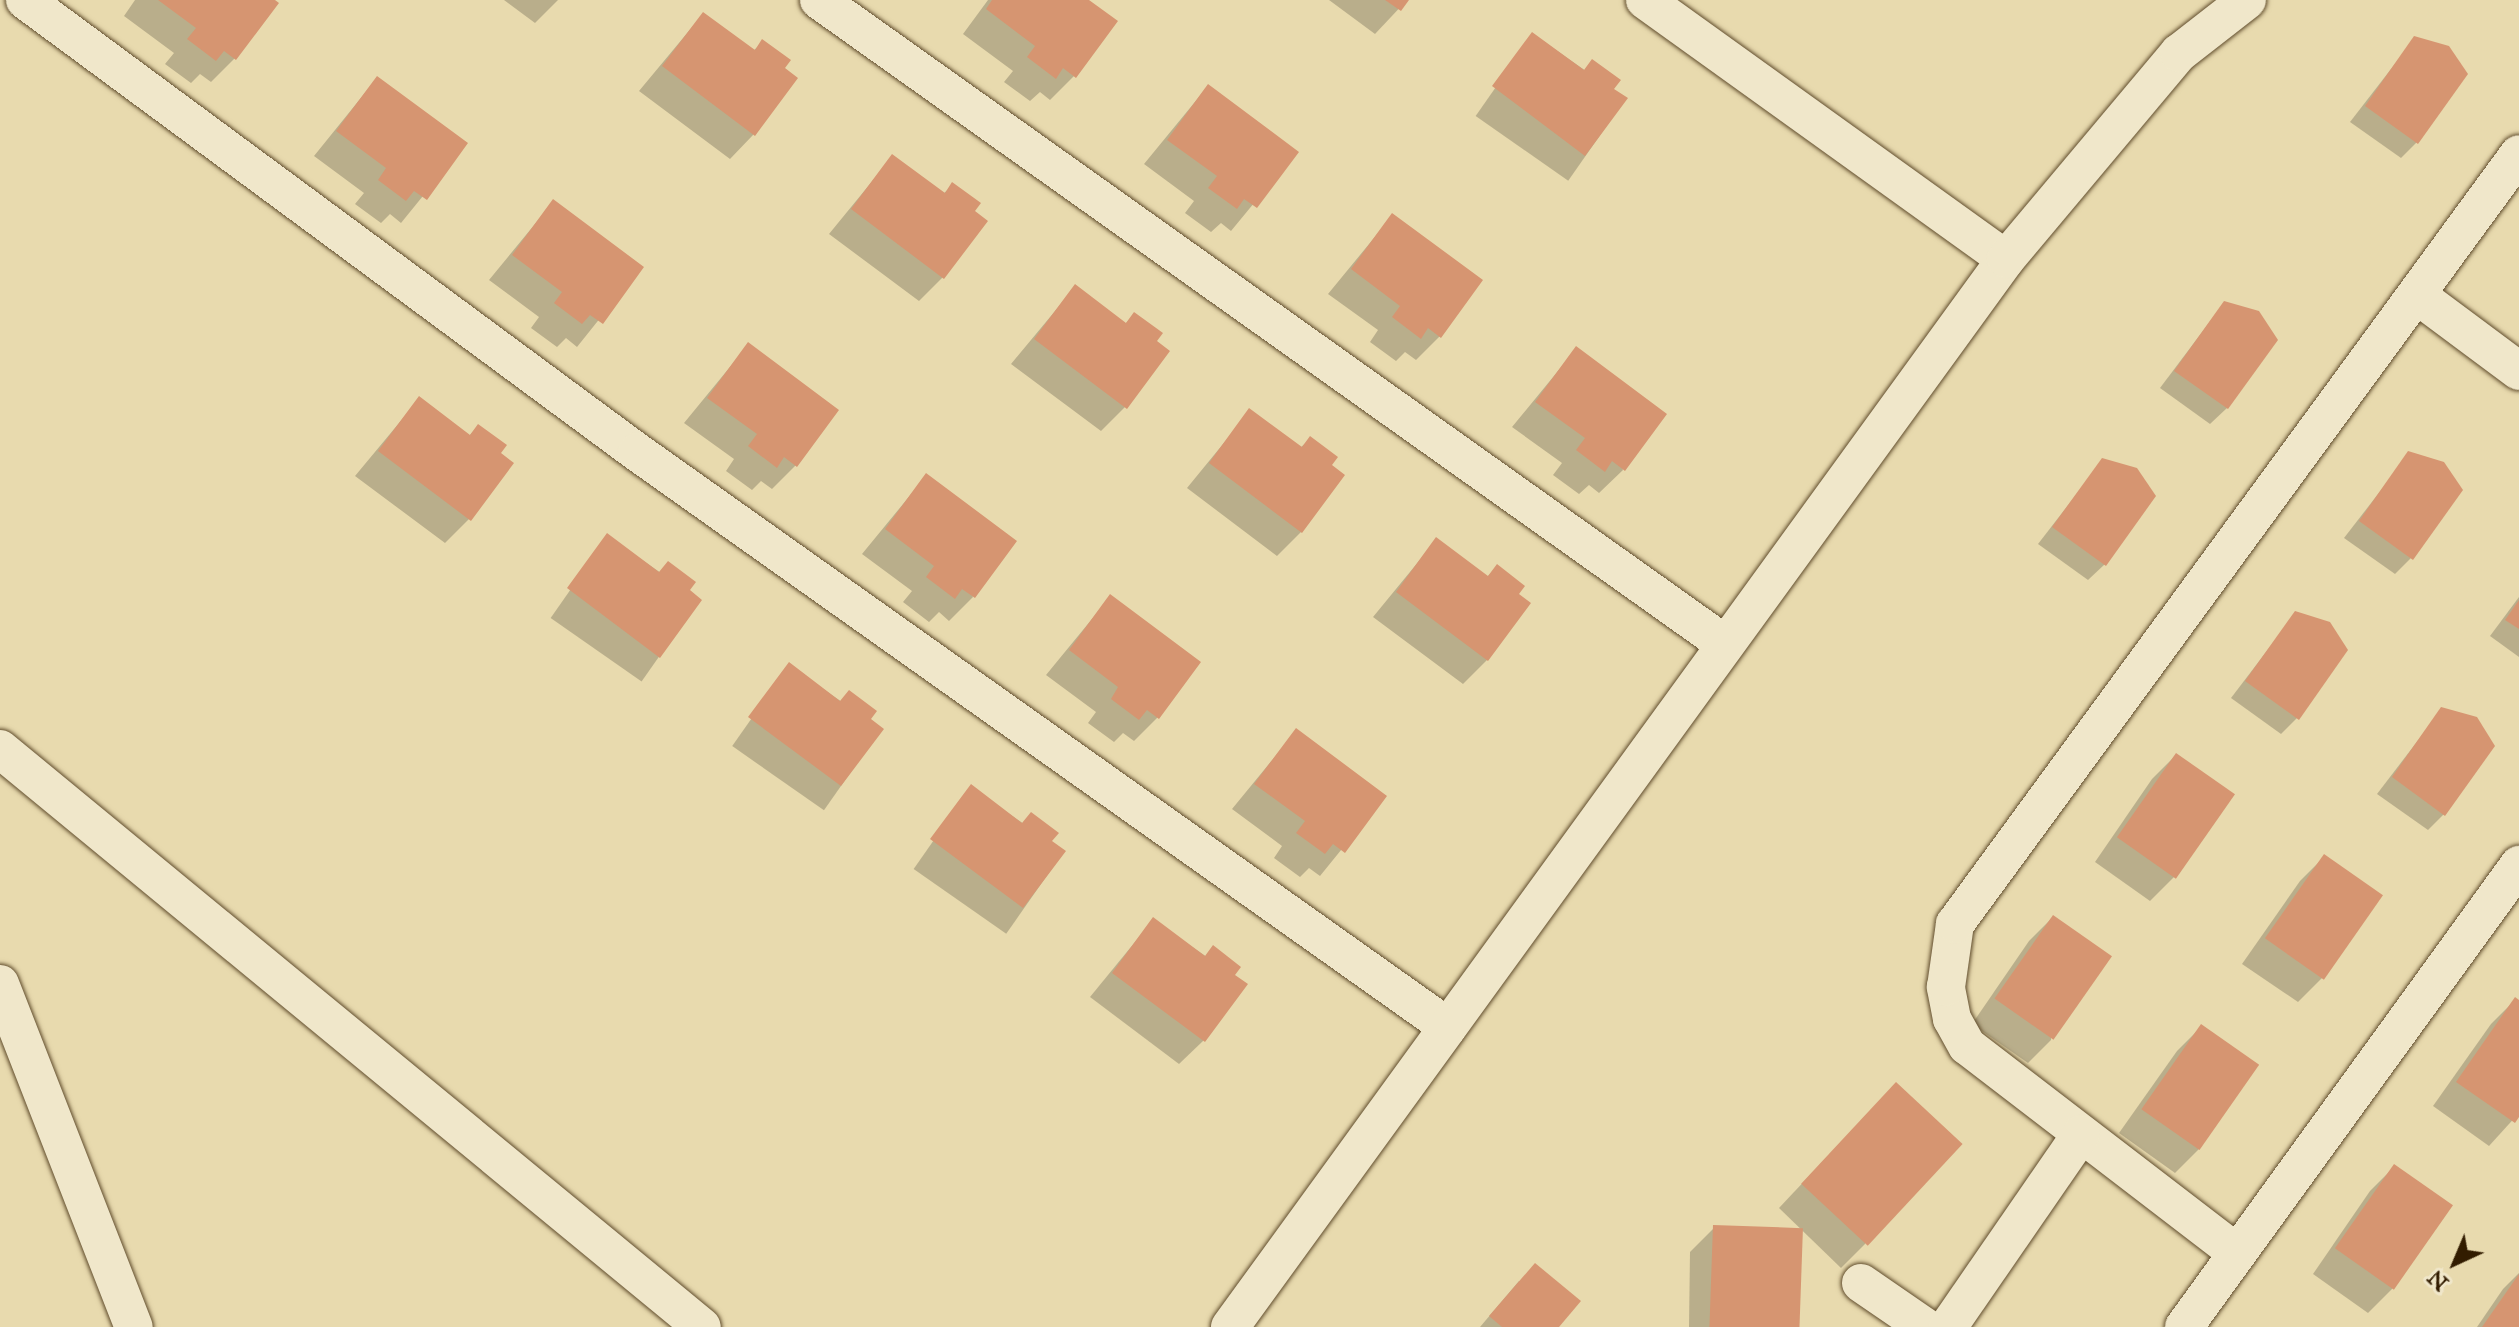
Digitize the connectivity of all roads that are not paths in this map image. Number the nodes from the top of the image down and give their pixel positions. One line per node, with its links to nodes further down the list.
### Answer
1 (25, 0): 13 (street)
2 (819, 0): 9 (street)
3 (1645, 0): 6 (street)
4 (2247, 0): 6 (street)
5 (2519, 154): 7 (street)
6 (2006, 259): 9 (street)
7 (2417, 295): 8 (street); 14 (street)
8 (2519, 371)
9 (1725, 644): 13 (street)
10 (0, 749): 18 (street)
11 (2519, 865): 15 (street)
12 (0, 984): 17 (street)
13 (1448, 1027): 19 (street)
14 (2081, 1134): 15 (street); 21 (street)
15 (2237, 1253): 22 (street)
16 (1861, 1283): 20 (street)
17 (134, 1327)
18 (702, 1327)
19 (1230, 1327)
20 (1925, 1327)
21 (1948, 1327)
22 (2184, 1327)

